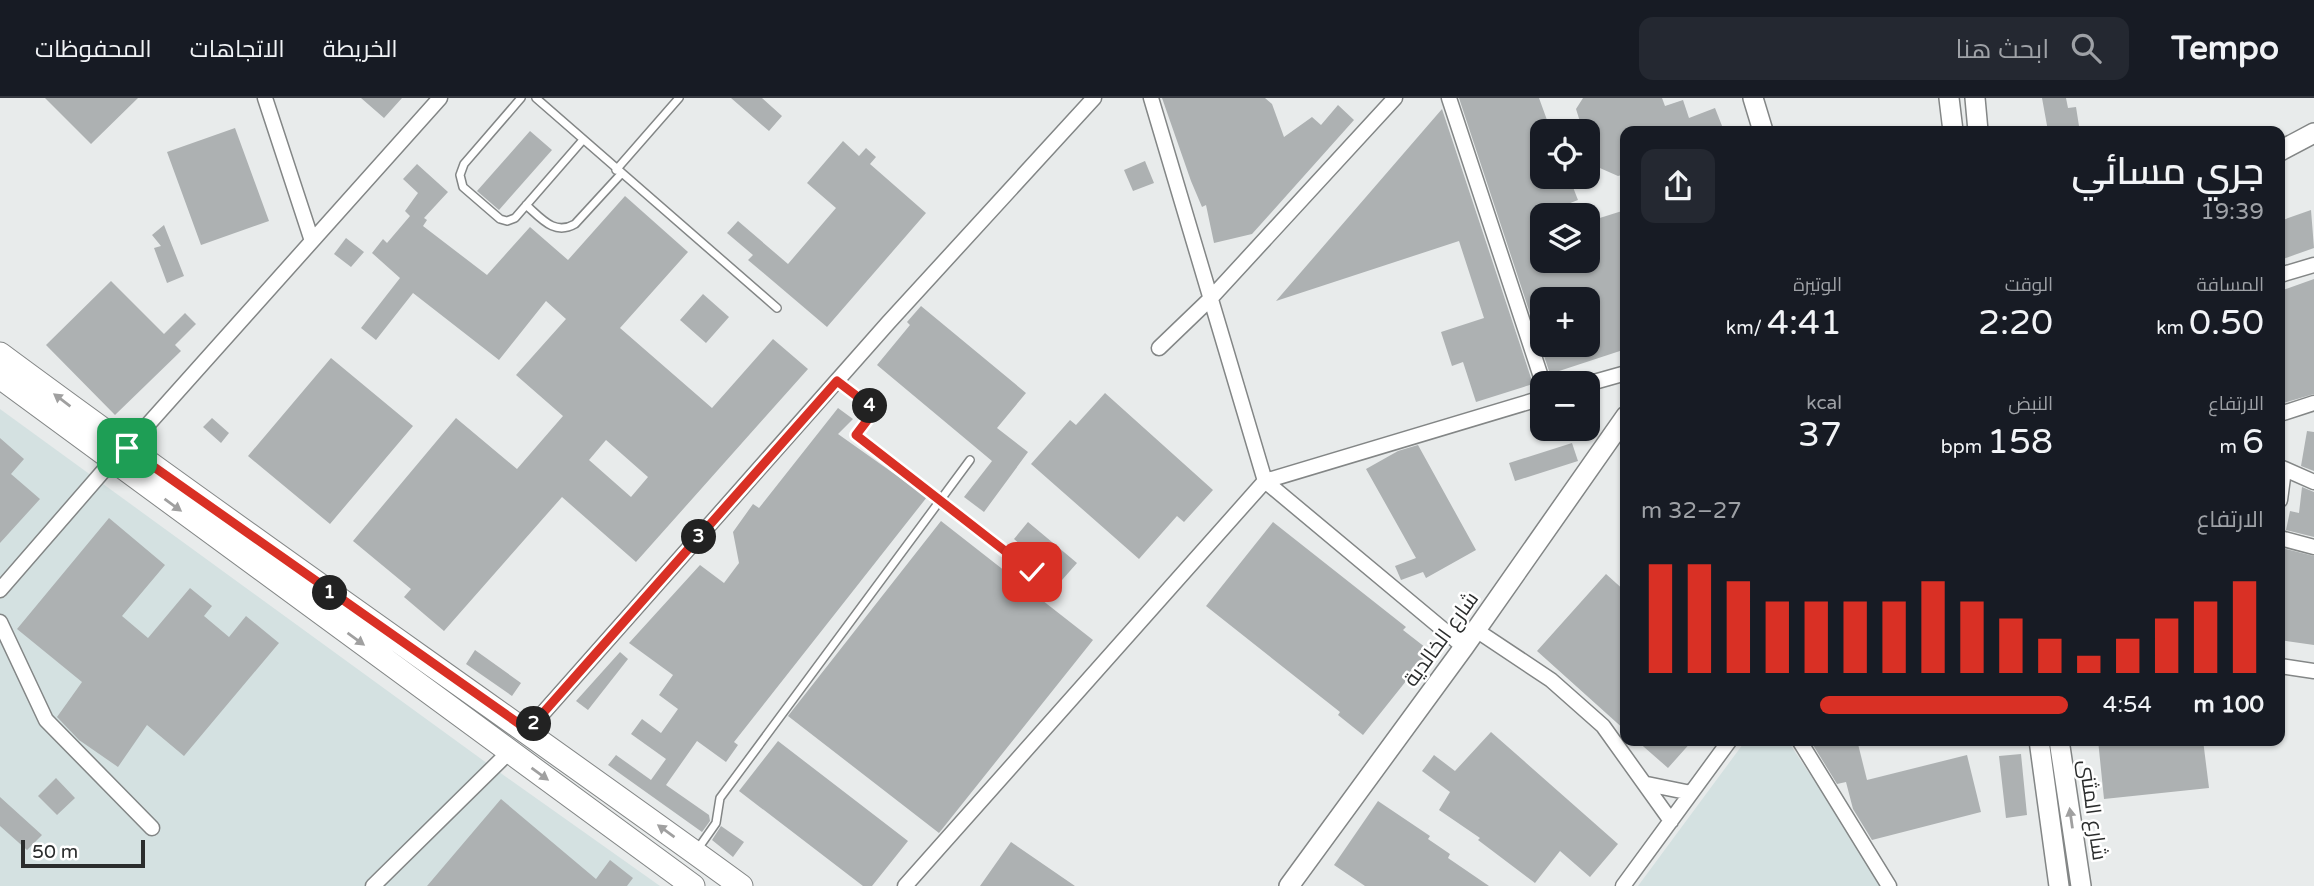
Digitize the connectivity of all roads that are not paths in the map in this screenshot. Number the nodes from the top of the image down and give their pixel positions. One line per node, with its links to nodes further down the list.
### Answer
1 (265, 98): 21 (street)
2 (440, 98): 21 (street)
3 (521, 98): 20 (lane)
4 (536, 98): 17 (lane)
5 (679, 98): 19 (lane)
6 (1094, 98): 32 (street)
7 (1151, 98): 24 (street)
8 (1395, 98): 24 (street)
9 (1449, 98): 28 (street)
10 (1753, 98): 13 (street)
11 (1949, 98): 14 (street)
12 (1975, 98): 15 (street)
13 (1761, 126)
14 (1952, 126)
15 (1978, 126)
16 (2314, 133): 18 (street)
17 (582, 141): 19 (lane); 20 (lane)
18 (2285, 148)
19 (619, 172): 20 (lane); 25 (lane)
20 (526, 205)
21 (312, 241): 37 (street)
22 (2314, 265): 23 (street)
23 (2285, 274)
24 (1210, 299): 26 (street); 40 (street)
25 (777, 308)
26 (1159, 348)
27 (0, 354): 37 (main road, one-way to 27)
28 (1540, 371)
29 (1620, 375): 31 (street)
30 (0, 377): 37 (main road)
31 (1600, 380)
32 (837, 381): 42 (lane); 52 (street)
33 (1530, 402): 40 (street)
34 (2314, 402): 35 (street)
35 (2285, 412)
36 (1620, 425): 48 (street, شارع الخالدية)
37 (120, 455): 46 (street); 52 (main road); 57 (main road, one-way to 57)
38 (970, 460): 42 (lane)
39 (2285, 470): 41 (street)
40 (1265, 481): 49 (street); 66 (street)
41 (2314, 482)
42 (940, 500): 45 (lane); 62 (lane)
43 (2285, 539): 44 (street)
44 (2314, 547)
45 (1032, 572)
46 (0, 590)
47 (0, 622): 61 (street)
48 (1476, 630): 49 (street, شارع الخالدية); 58 (street)
49 (1464, 647): 67 (street, شارع الخالدية)
50 (2285, 667): 51 (street)
51 (2314, 671)
52 (528, 730): 62 (main road, one-way to 52)
53 (1726, 746): 59 (street)
54 (1803, 746): 69 (street)
55 (2040, 746): 70 (street, شارع المثنى)
56 (2060, 746): 71 (street, شارع المثنى, one-way to 56)
57 (509, 751): 63 (street); 64 (main road, one-way to 64)
58 (1647, 784): 59 (street); 60 (street)
59 (1691, 793): 60 (street)
60 (1671, 821): 68 (street)
61 (152, 828)
62 (696, 853): 65 (main road)
63 (373, 886)
64 (693, 886)
65 (741, 886)
66 (905, 886)
67 (1289, 886)
68 (1623, 886)
69 (1889, 886)
70 (2059, 886)
71 (2081, 886)

